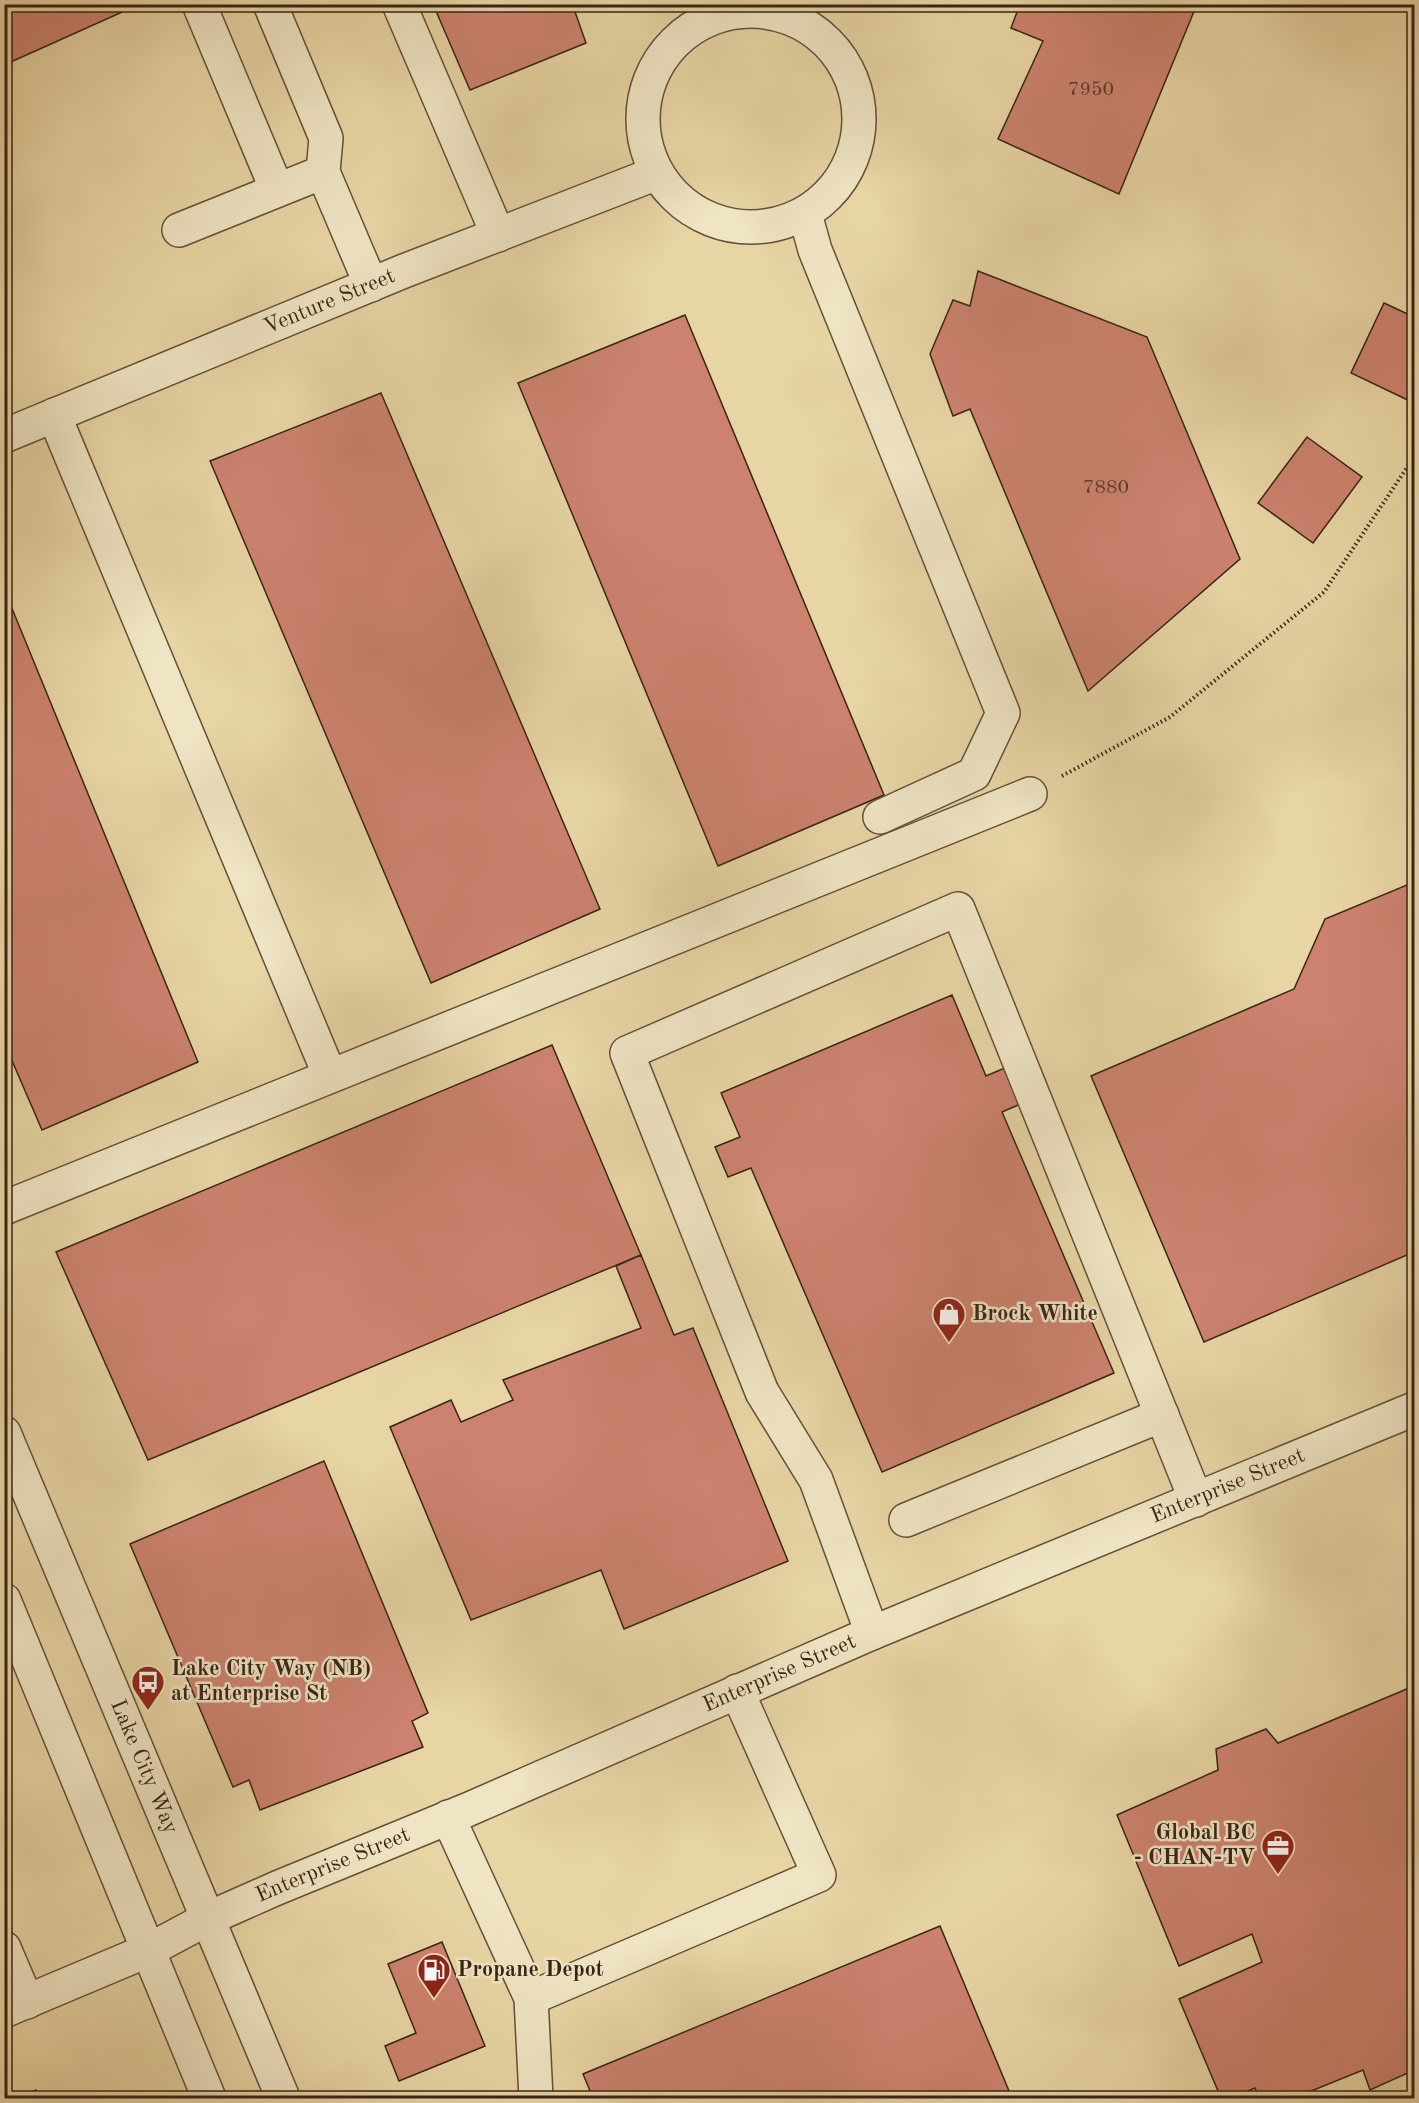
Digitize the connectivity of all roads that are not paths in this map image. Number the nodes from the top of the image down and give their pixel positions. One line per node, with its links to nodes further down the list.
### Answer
1 (199, 4): 6 (street)
2 (270, 4): 4 (street)
3 (399, 4): 9 (street)
4 (323, 172): 6 (street); 10 (street)
5 (657, 173): 7 (street); 7 (street); 9 (street, Venture Street)
6 (277, 190): 8 (street)
7 (805, 214): 14 (street)
8 (179, 230)
9 (498, 235): 10 (street, Venture Street)
10 (371, 285): 11 (street, Venture Street)
11 (54, 415): 12 (street, Venture Street); 15 (street)
12 (4, 436)
13 (1030, 794): 15 (street)
14 (880, 817)
15 (330, 1076): 16 (street)
16 (4, 1208)
17 (1414, 1409): 20 (street, Enterprise Street)
18 (1162, 1415): 20 (street); 21 (street); 23 (street)
19 (4, 1433): 26 (street, Lake City Way)
20 (1196, 1500): 23 (street, Enterprise Street)
21 (906, 1520)
22 (4, 1600): 28 (street)
23 (872, 1633): 24 (street, Enterprise Street)
24 (737, 1691): 25 (street, Enterprise Street); 29 (street)
25 (448, 1817): 26 (street, Enterprise Street); 29 (street)
26 (207, 1918): 28 (street, Enterprise Street); 32 (street, Lake City Way)
27 (4, 1948): 30 (street)
28 (149, 1950): 30 (street, Enterprise Street); 31 (street)
29 (531, 1998): 33 (street)
30 (16, 2006)
31 (209, 2098)
32 (283, 2098)
33 (536, 2098)

